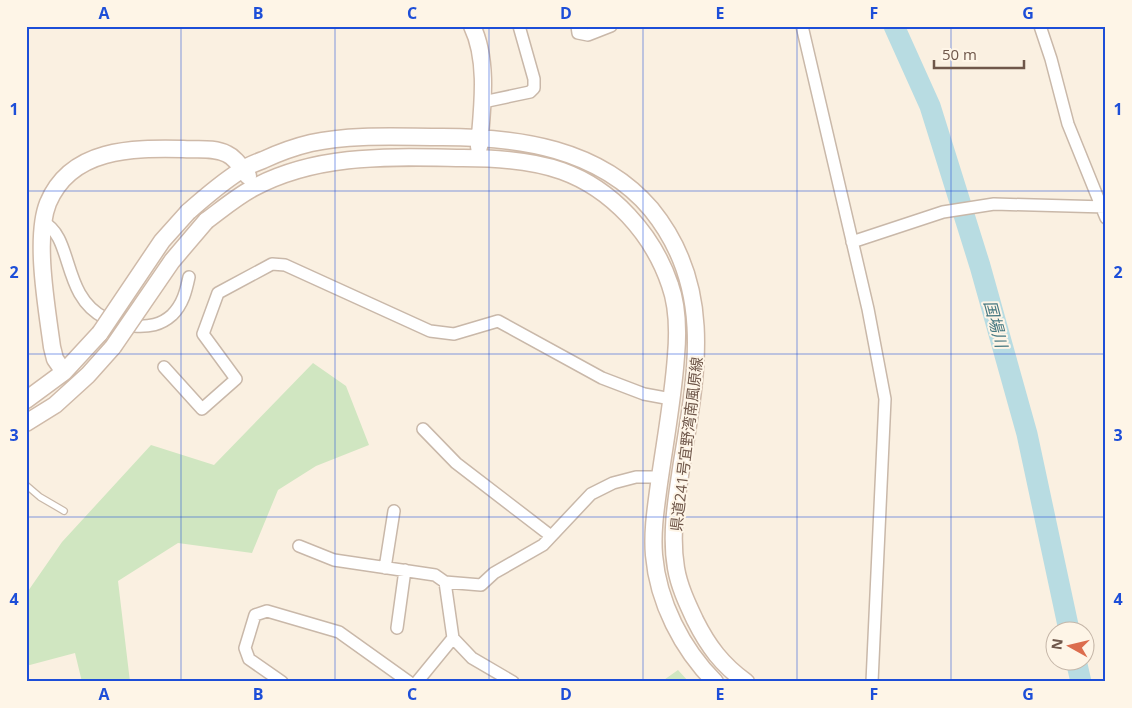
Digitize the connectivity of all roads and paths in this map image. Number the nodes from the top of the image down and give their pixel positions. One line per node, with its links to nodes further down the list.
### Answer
1 (472, 26): 7 (main road)
2 (519, 26): 7 (street)
3 (576, 26): 4 (street)
4 (611, 26)
5 (802, 26): 15 (street)
6 (1040, 26): 12 (street)
7 (483, 102): 8 (main road)
8 (480, 138): 9 (main road); 10 (main road, 県道241号宜野湾南風原線); 39 (main road, 県道241号宜野湾南風原線)
9 (478, 158): 11 (main road, 県道241号宜野湾南風原線); 19 (main road, 県道241号宜野湾南風原線)
10 (242, 169): 11 (main road); 14 (main road); 18 (main road, 県道241号宜野湾南風原線, bridge)
11 (256, 186): 21 (main road, 県道241号宜野湾南風原線, bridge)
12 (1104, 207): 13 (street); 15 (street)
13 (1106, 218)
14 (43, 222): 16 (street); 18 (main road)
15 (852, 242): 40 (street)
16 (189, 277)
17 (164, 367): 19 (street)
18 (64, 372): 20 (main road, 県道241号宜野湾南風原線)
19 (671, 399): 23 (main road, 県道241号宜野湾南風原線)
20 (26, 400)
21 (26, 423)
22 (423, 429): 27 (street)
23 (660, 477): 27 (street); 38 (main road, 県道241号宜野湾南風原線)
24 (26, 485): 25 (lane)
25 (64, 511)
26 (394, 511): 29 (street)
27 (551, 536): 31 (street)
28 (299, 546): 29 (street)
29 (385, 568): 30 (street)
30 (405, 570): 31 (street); 32 (street)
31 (445, 582): 33 (street)
32 (397, 628)
33 (453, 638): 34 (street); 37 (street)
34 (506, 680)
35 (282, 682): 36 (street)
36 (409, 682)
37 (417, 682)
38 (715, 682)
39 (746, 682)
40 (872, 682)

